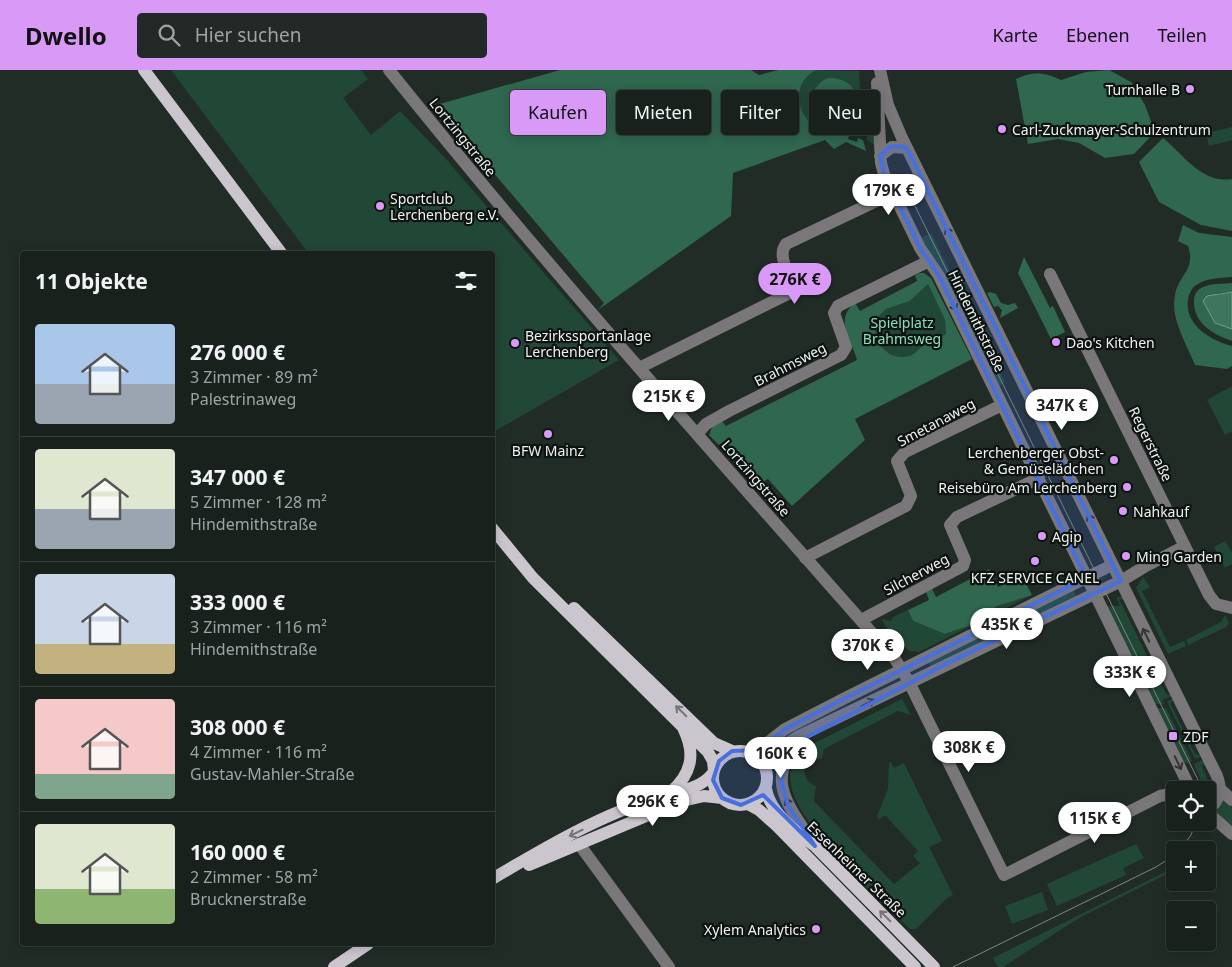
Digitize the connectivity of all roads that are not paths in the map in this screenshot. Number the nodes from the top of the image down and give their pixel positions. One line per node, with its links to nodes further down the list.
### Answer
1 (144, 70): 7 (main road)
2 (390, 70): 10 (street, Lortzingstraße)
3 (878, 70): 4 (street, Hindemithstraße); 5 (street, Hindemithstraße)
4 (907, 148): 5 (street); 17 (street, Hindemithstraße, one-way to 4)
5 (880, 156): 6 (street, Hindemithstraße)
6 (893, 193): 8 (street, Hindemithstraße); 10 (street)
7 (280, 251)
8 (929, 261): 11 (street, Hindemithstraße, one-way to 11); 12 (street, Brahmsweg)
9 (1050, 274): 15 (street, Regerstraße)
10 (639, 368): 12 (street, Lortzingstraße)
11 (1002, 405): 13 (street, Hindemithstraße); 16 (street, Smetanaweg)
12 (698, 433): 16 (street, Lortzingstraße)
13 (1039, 478): 19 (street, Hindemithstraße); 23 (street, Silcherweg)
14 (496, 533): 27 (main road); 28 (main road, one-way to 14)
15 (1185, 546): 18 (street); 22 (street, Regerstraße)
16 (805, 558): 23 (street, Lortzingstraße)
17 (1112, 565): 18 (street); 19 (street); 20 (street, Hindemithstraße)
18 (1144, 567): 20 (street)
19 (1086, 578): 21 (street, Hindemithstraße); 24 (street)
20 (1126, 579): 21 (street); 34 (street, Hindemithstraße, one-way to 20)
21 (1094, 594): 25 (street); 32 (street, Hindemithstraße, one-way to 32)
22 (1232, 608)
23 (861, 620): 24 (street, Lortzingstraße)
24 (903, 670): 25 (street, Lortzingstraße); 29 (street)
25 (909, 682): 26 (street, one-way to 25); 36 (street, Lortzingstraße)
26 (828, 723): 30 (street); 44 (street, one-way to 26)
27 (682, 725): 31 (main road); 35 (main road)
28 (732, 752): 29 (main road); 31 (main road)
29 (750, 752): 30 (main road)
30 (766, 769): 33 (main road)
31 (713, 772): 35 (main road); 37 (main road)
32 (1183, 781)
33 (766, 789): 40 (main road); 44 (main road, Essenheimer Straße)
34 (1220, 789): 38 (street); 39 (street)
35 (669, 794): 45 (main road, one-way to 45)
36 (1166, 796)
37 (722, 798): 40 (main road); 43 (main road)
38 (1232, 800)
39 (1216, 803)
40 (748, 804): 50 (main road, Essenheimer Straße)
41 (1216, 822): 42 (street)
42 (1232, 834)
43 (578, 844): 46 (main road); 49 (street)
44 (815, 846): 51 (main road, Essenheimer Straße, one-way to 44)
45 (495, 878)
46 (495, 879)
47 (365, 946): 48 (main road)
48 (334, 967)
49 (669, 967)
50 (915, 967)
51 (934, 967)

